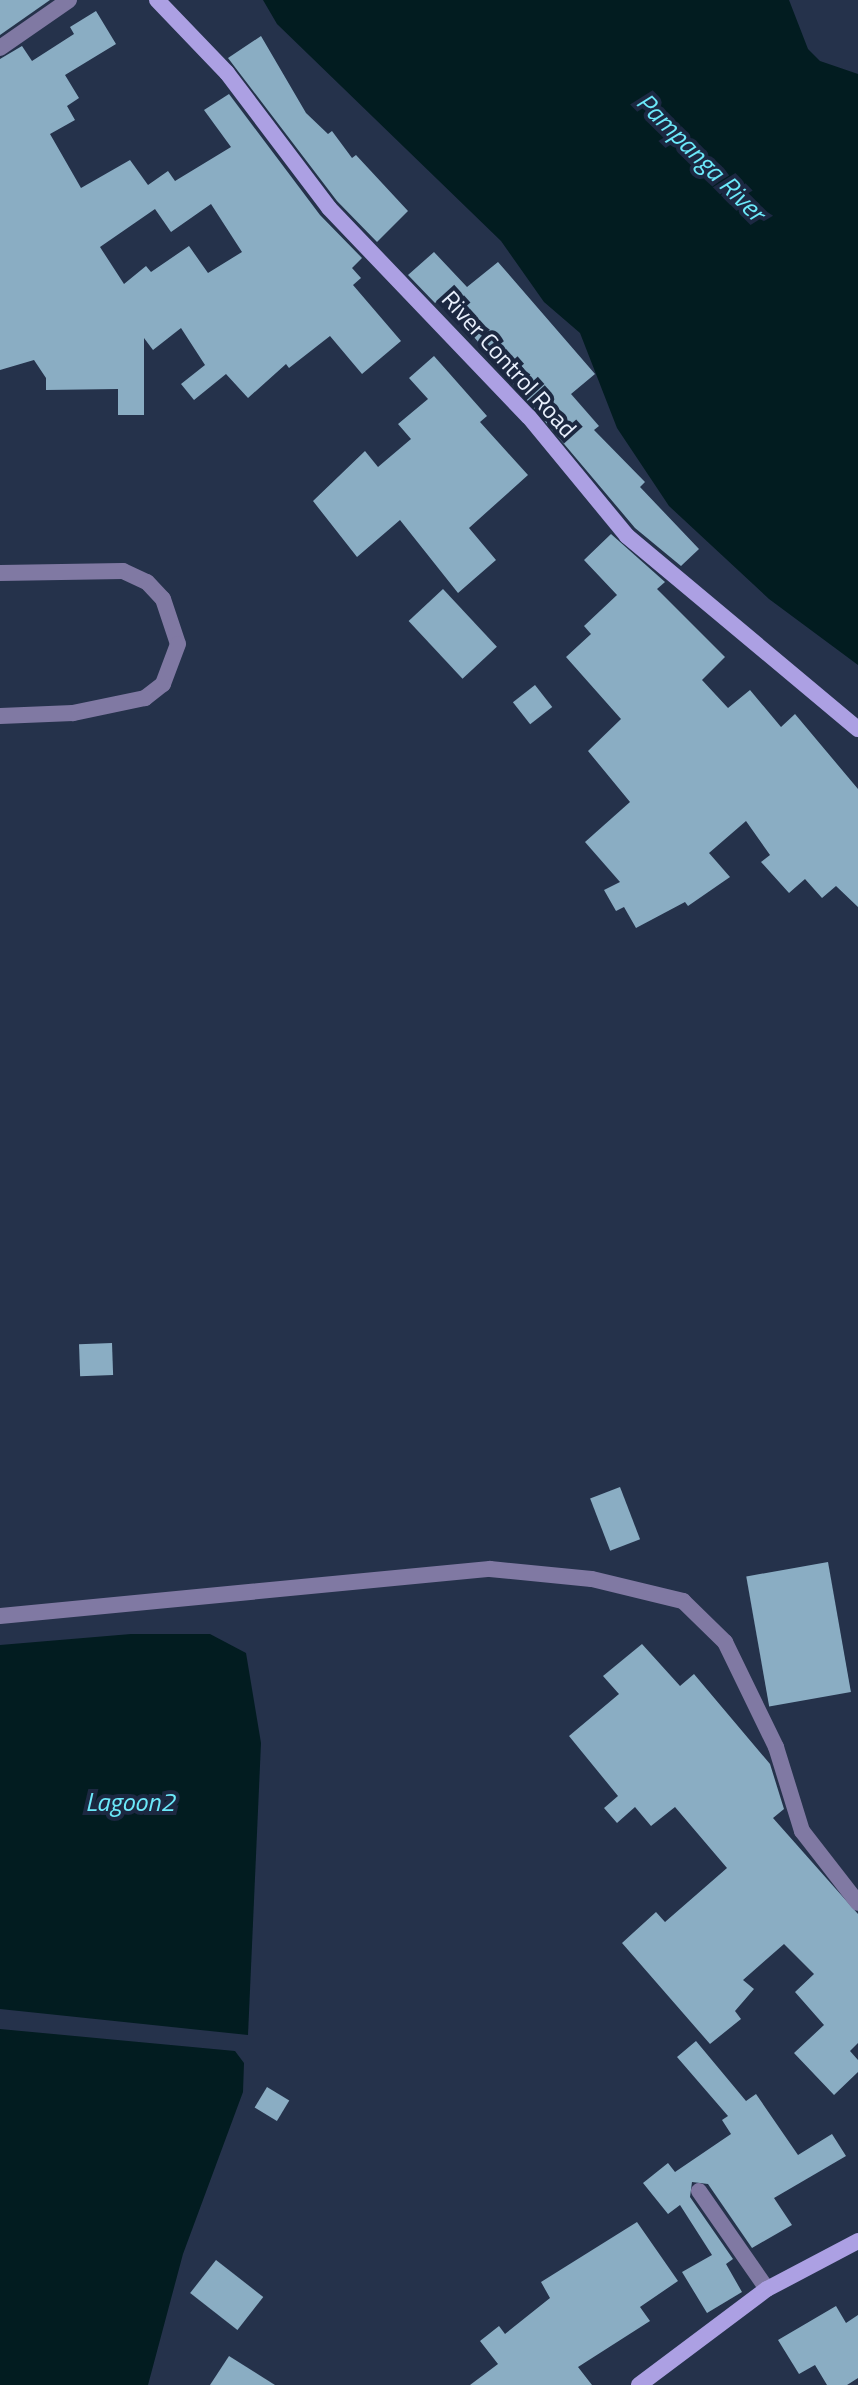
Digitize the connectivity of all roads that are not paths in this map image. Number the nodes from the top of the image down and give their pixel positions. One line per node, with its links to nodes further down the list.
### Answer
1 (69, 0): 3 (street)
2 (157, 0): 6 (street, River Control Road)
3 (0, 48)
4 (0, 573): 5 (street)
5 (0, 716)
6 (858, 729)
7 (0, 1616): 8 (street)
8 (858, 1903)
9 (699, 2191): 11 (street)
10 (858, 2241): 11 (street)
11 (767, 2289): 12 (street)
12 (639, 2385)

